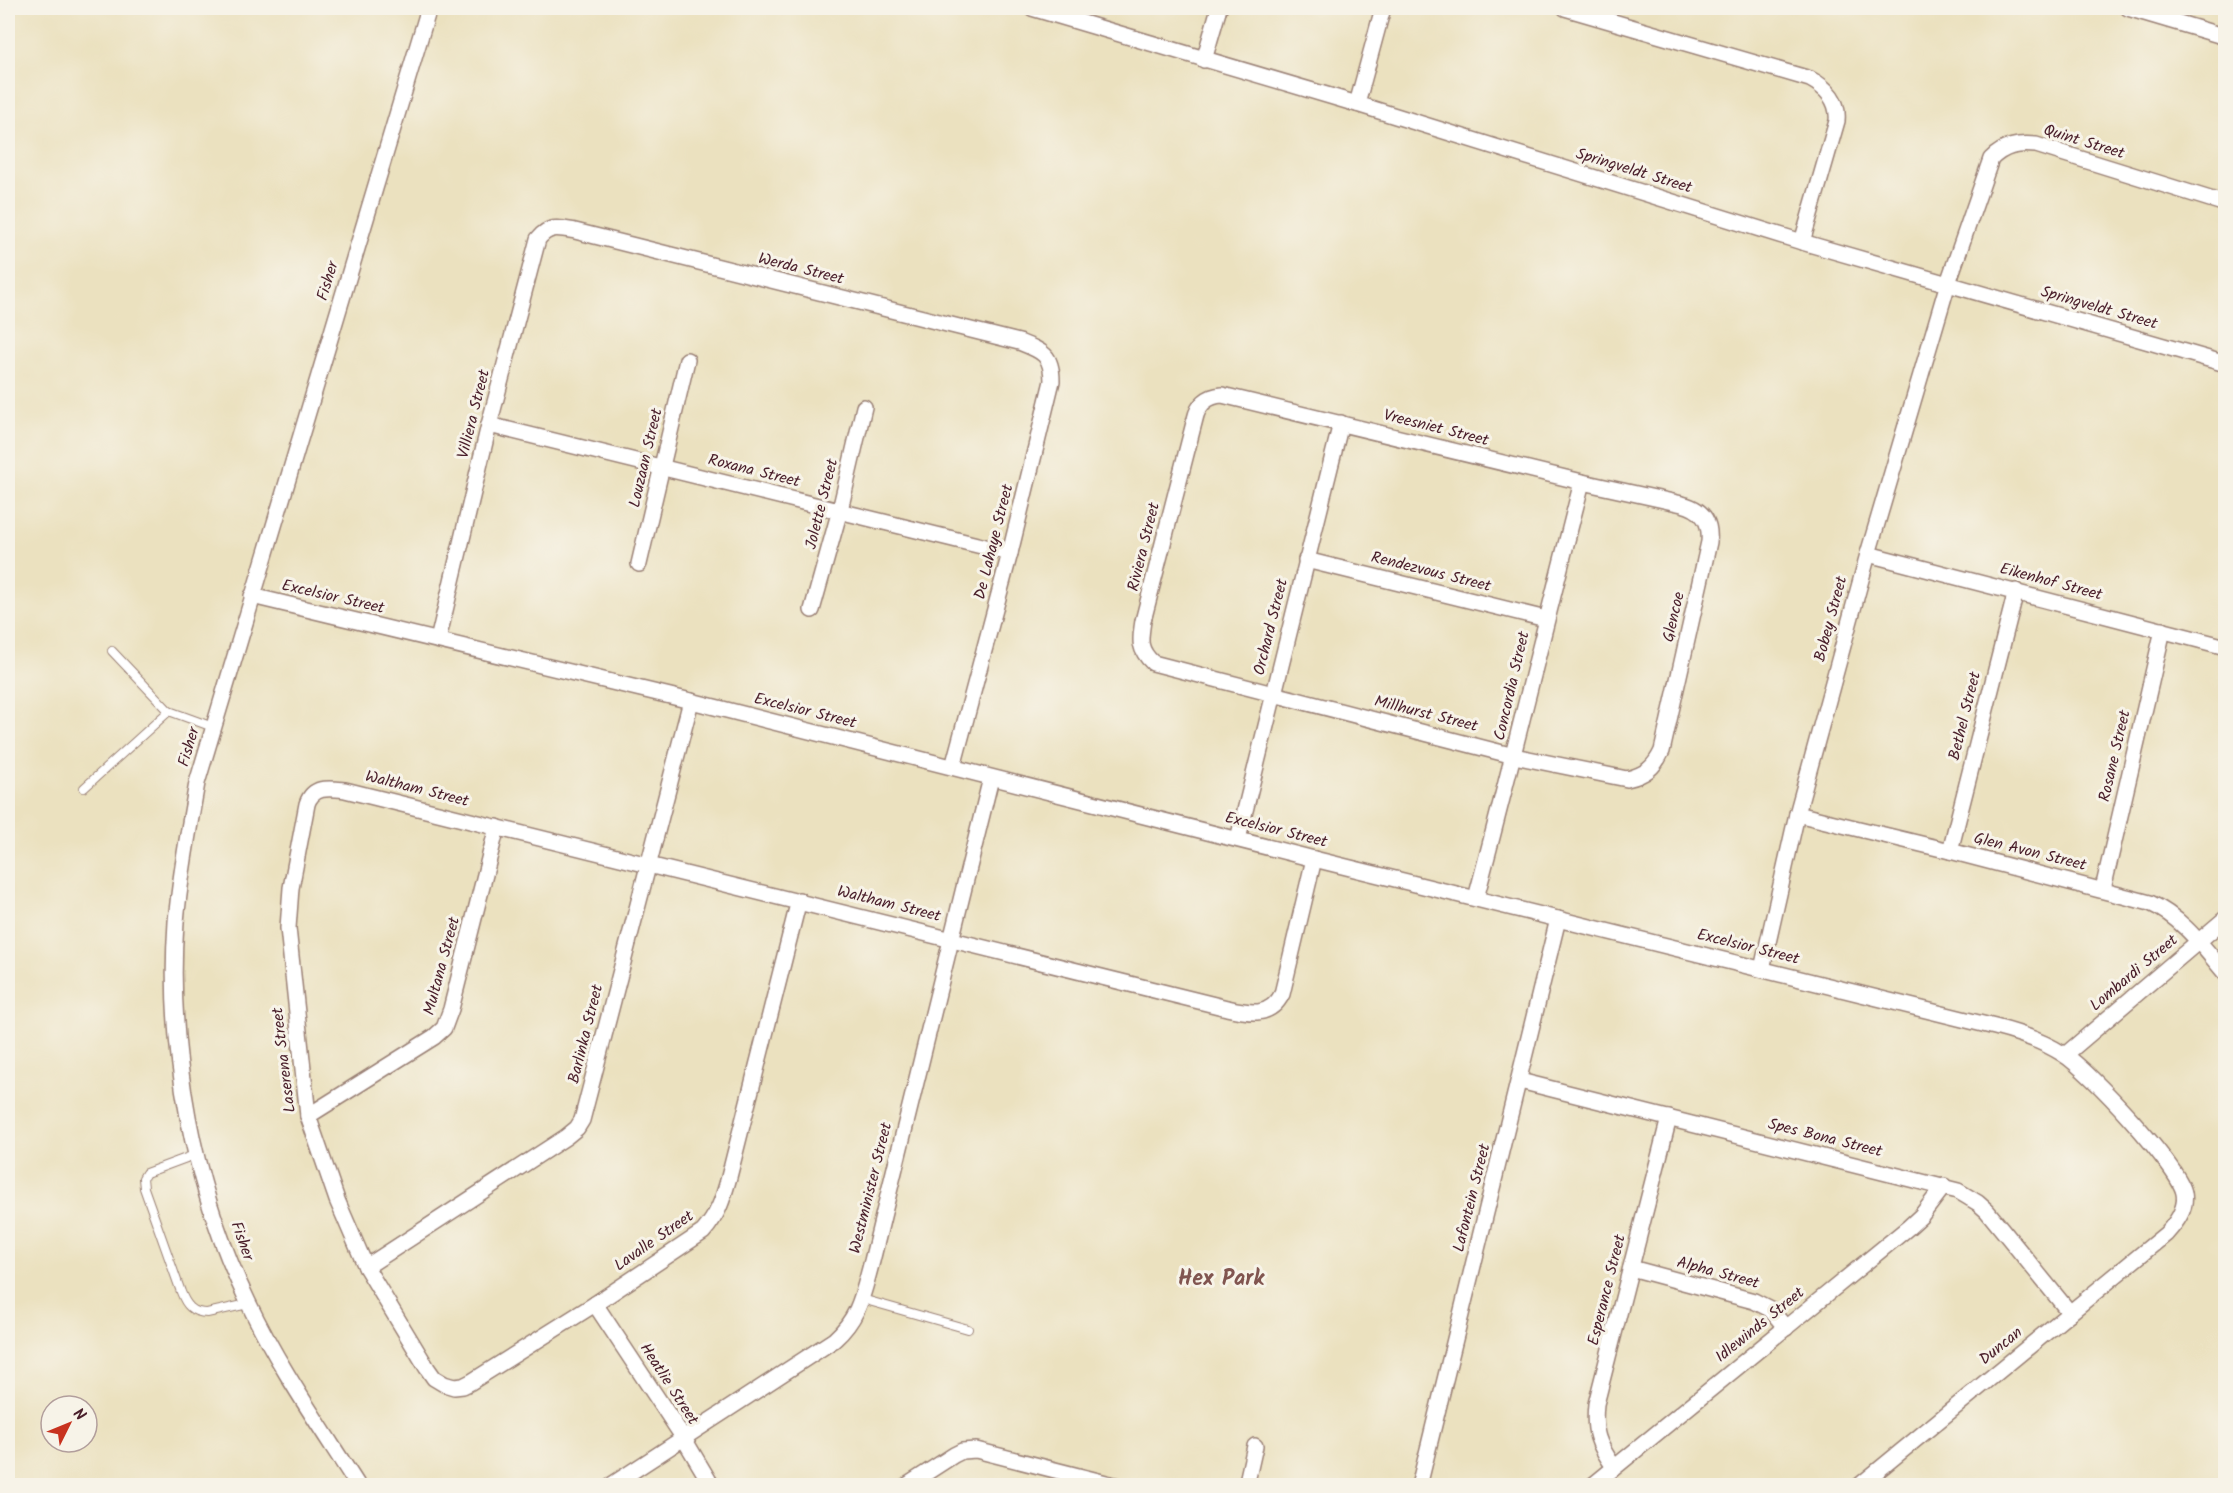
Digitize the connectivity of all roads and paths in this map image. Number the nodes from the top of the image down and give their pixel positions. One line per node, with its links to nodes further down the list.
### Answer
1 (429, 8): 31 (street, Fisher)
2 (1032, 8): 7 (street, Springveldt Street)
3 (1220, 8): 9 (street)
4 (1383, 8): 10 (street)
5 (1565, 8): 13 (street)
6 (2127, 8): 8 (street)
7 (1054, 11): 9 (street, Springveldt Street)
8 (2226, 37)
9 (1204, 60): 10 (street, Springveldt Street)
10 (1357, 104): 13 (street, Springveldt Street)
11 (2226, 204): 14 (street, Quint Street)
12 (575, 231): 15 (street, Werda Street); 21 (street, Villiera Street)
13 (1802, 242): 14 (street, Springveldt Street)
14 (1948, 283): 17 (street, Springveldt Street); 27 (street, Bobey Street)
15 (1018, 342): 26 (street, De Lahaye Street)
16 (687, 360): 22 (street, Louzaan Street)
17 (2226, 364)
18 (864, 407): 25 (street, Jolette Street)
19 (1194, 419): 20 (street, Vreesniet Street); 38 (street, Riviera Street)
20 (1341, 423): 23 (street, Vreesniet Street); 28 (street, Orchard Street)
21 (489, 424): 22 (street, Roxana Street); 35 (street, Villiera Street)
22 (663, 467): 25 (street, Roxana Street); 29 (street, Louzaan Street)
23 (1582, 482): 24 (street, Vreesniet Street); 33 (street, Concordia Street)
24 (1682, 504): 43 (street, Glencoe)
25 (840, 510): 26 (street, Roxana Street); 32 (street, Jolette Street)
26 (1010, 553): 45 (street, De Lahaye Street)
27 (1868, 554): 30 (street, Eikenhof Street); 49 (street, Bobey Street)
28 (1306, 560): 33 (street, Rendezvous Street); 39 (street, Orchard Street)
29 (639, 564)
30 (2016, 591): 34 (street, Eikenhof Street); 52 (street, Bethel Street)
31 (252, 596): 35 (street, Excelsior Street); 42 (street, Fisher)
32 (812, 609)
33 (1546, 619): 44 (street, Concordia Street)
34 (2163, 630): 36 (street, Eikenhof Street); 55 (street, Rosane Street)
35 (438, 640): 40 (street, Excelsior Street)
36 (2226, 647)
37 (112, 651): 41 (lane)
38 (1170, 669): 39 (street, Millhurst Street)
39 (1273, 694): 44 (street, Millhurst Street); 51 (street, Orchard Street)
40 (691, 701): 45 (street, Excelsior Street); 54 (street, Barlinka Street)
41 (169, 711): 42 (lane); 47 (lane)
42 (213, 727): 68 (street, Fisher)
43 (1662, 751): 44 (street, Millhurst Street)
44 (1514, 756): 56 (street, Concordia Street)
45 (953, 767): 46 (street, Excelsior Street)
46 (992, 777): 51 (street, Excelsior Street); 60 (street, Westminister Street)
47 (84, 788)
48 (345, 790): 50 (street, Waltham Street); 66 (street, Laserena Street)
49 (1797, 814): 52 (street, Glen Avon Street); 62 (street, Bobey Street)
50 (497, 827): 54 (street, Waltham Street); 66 (street, Multana Street)
51 (1238, 839): 53 (street, Excelsior Street)
52 (1950, 851): 55 (street, Glen Avon Street)
53 (1314, 859): 56 (street, Excelsior Street); 60 (street, Waltham Street)
54 (648, 863): 57 (street, Waltham Street); 71 (street, Barlinka Street)
55 (2103, 889): 61 (street, Glen Avon Street)
56 (1476, 898): 59 (street, Excelsior Street)
57 (799, 900): 60 (street, Waltham Street); 75 (street, Lavalle Street)
58 (2226, 918): 61 (street, Lombardi Street)
59 (1558, 920): 62 (street, Excelsior Street); 65 (street, Lafontein Street)
60 (952, 939): 73 (street, Westminister Street)
61 (2199, 941): 63 (street, Glen Avon Street); 64 (street, Lombardi Street)
62 (1762, 969): 64 (street, Excelsior Street)
63 (2226, 974)
64 (2065, 1055): 70 (street, Excelsior Street)
65 (1520, 1081): 67 (street, Spes Bona Street); 89 (street, Lafontein Street)
66 (309, 1116): 71 (street, Laserena Street)
67 (1669, 1118): 69 (street, Spes Bona Street); 72 (street, Esperance Street)
68 (196, 1154): 74 (street, Fisher); 74 (lane)
69 (1944, 1186): 76 (street, Spes Bona Street); 77 (street, Idlewinds Street)
70 (2166, 1234): 76 (street, Duncan)
71 (366, 1268): 79 (street, Laserena Street)
72 (1631, 1268): 77 (street, Alpha Street); 82 (street, Esperance Street)
73 (862, 1299): 78 (lane); 80 (street, Westminister Street)
74 (248, 1304): 83 (street, Fisher)
75 (595, 1304): 79 (street, Lavalle Street); 80 (street, Heatlie Street)
76 (2070, 1313): 91 (street, Duncan)
77 (1786, 1328): 82 (street, Idlewinds Street)
78 (968, 1329)
79 (427, 1368)
80 (683, 1437): 84 (street, Westminister Street); 85 (street, Heatlie Street)
81 (1255, 1446): 88 (street)
82 (1614, 1467): 90 (street, Idlewinds Street)
83 (358, 1485)
84 (610, 1485)
85 (712, 1485)
86 (906, 1485): 87 (street)
87 (1118, 1485)
88 (1246, 1485)
89 (1419, 1485)
90 (1592, 1485)
91 (1859, 1485)

